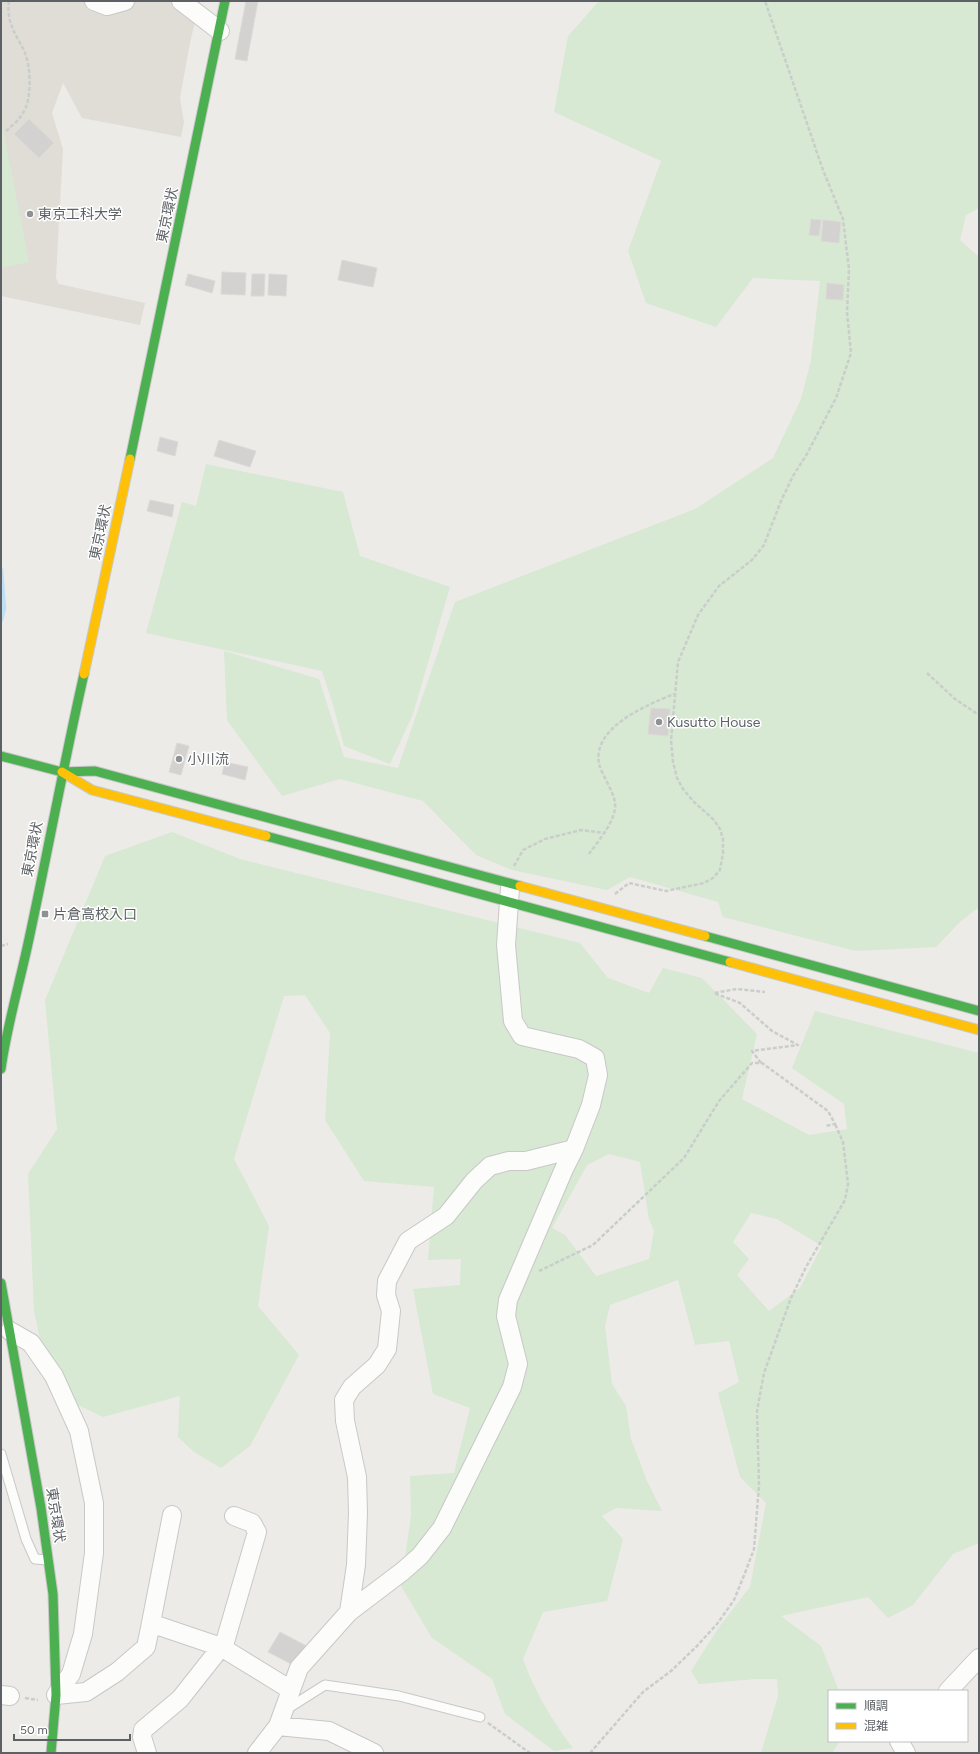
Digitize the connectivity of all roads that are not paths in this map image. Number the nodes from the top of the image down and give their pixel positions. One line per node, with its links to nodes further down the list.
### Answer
1 (94, 1): 2 (street)
2 (125, 1)
3 (181, 1): 5 (street)
4 (225, 1): 5 (main road, 東京環状)
5 (220, 31): 7 (main road, 東京環状)
6 (1, 756): 7 (main road)
7 (62, 772): 8 (main road); 9 (main road); 12 (main road, 東京環状)
8 (511, 883): 9 (street); 10 (main road)
9 (509, 901): 11 (main road); 13 (street)
10 (979, 1011)
11 (979, 1030)
12 (1, 1069)
13 (574, 1149): 20 (street); 20 (street)
14 (1, 1283): 15 (main road, 東京環状)
15 (10, 1331): 19 (main road, 東京環状); 26 (street)
16 (1, 1454): 19 (lane)
17 (172, 1515): 21 (street)
18 (234, 1516): 22 (street)
19 (49, 1560): 26 (main road, 東京環状)
20 (349, 1612): 24 (street)
21 (150, 1628): 22 (street); 26 (street)
22 (221, 1647): 24 (street); 31 (street)
23 (979, 1658): 25 (street)
24 (291, 1690): 28 (street)
25 (949, 1690)
26 (56, 1695): 30 (main road, 東京環状)
27 (480, 1717): 28 (lane)
28 (281, 1718): 32 (street); 33 (street)
29 (900, 1742): 34 (street)
30 (51, 1753)
31 (147, 1753)
32 (257, 1753)
33 (374, 1753)
34 (906, 1753)

